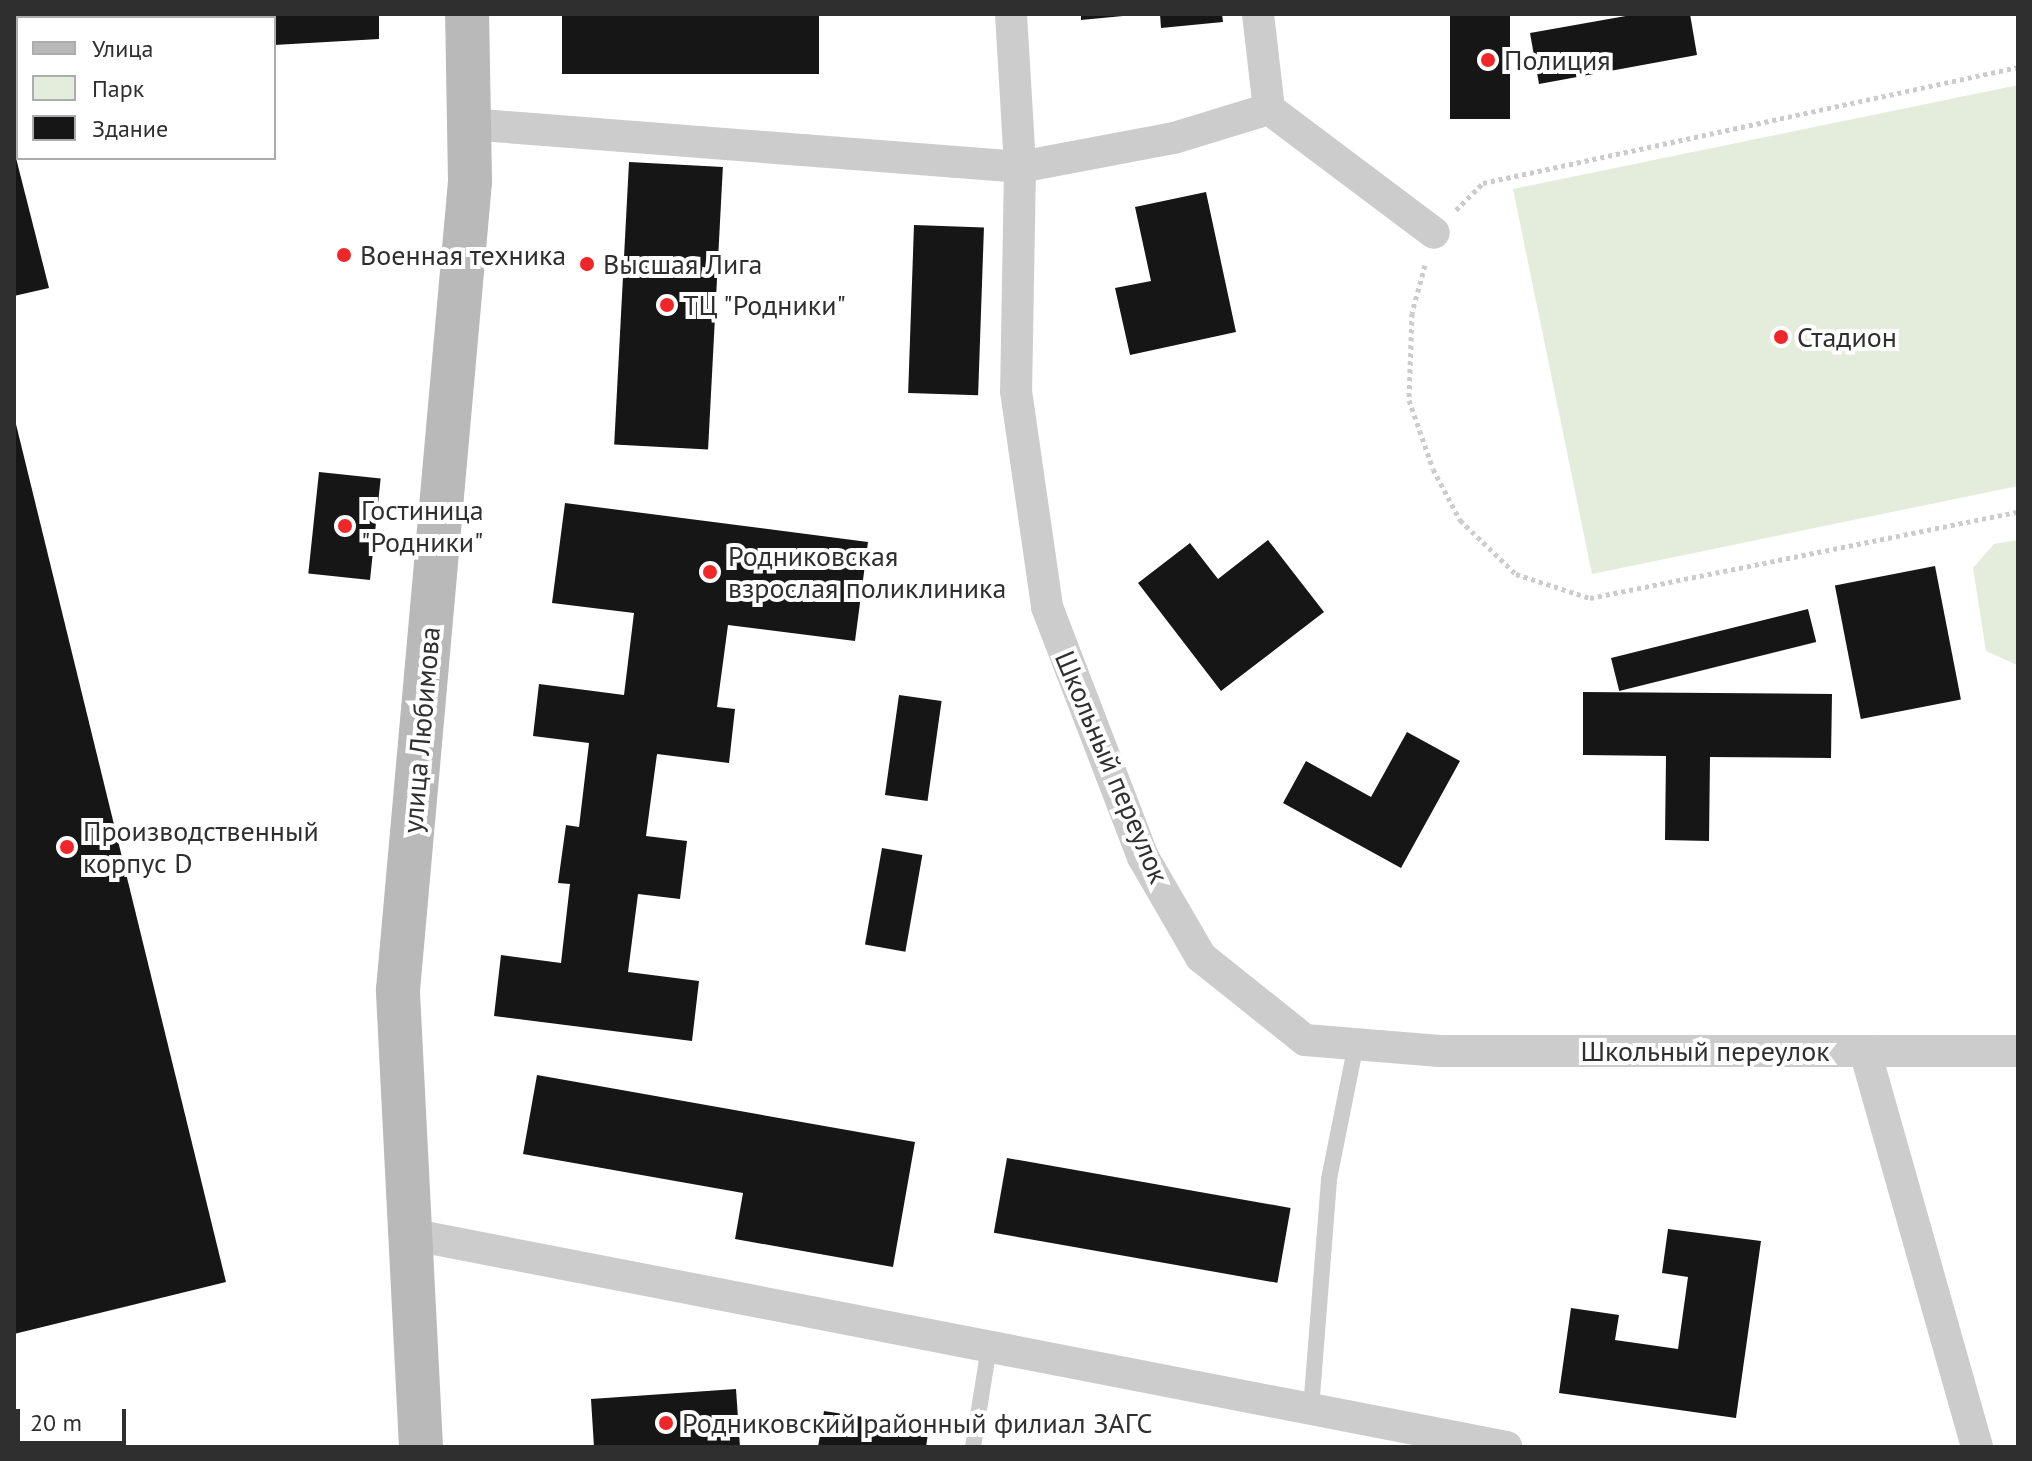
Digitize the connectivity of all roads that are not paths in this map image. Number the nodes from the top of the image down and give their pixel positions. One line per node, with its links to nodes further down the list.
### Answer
1 (467, 14): 5 (main road, улица Любимова)
2 (1011, 14): 6 (street, Школьный переулок)
3 (1258, 14): 4 (street)
4 (1269, 109): 6 (street); 7 (street)
5 (468, 124): 6 (street); 11 (main road, улица Любимова)
6 (1020, 167): 8 (street, Школьный переулок)
7 (1434, 233)
8 (1356, 1044): 9 (street, Школьный переулок); 13 (lane)
9 (1865, 1051): 10 (street, Школьный переулок); 17 (street)
10 (2018, 1051)
11 (409, 1234): 12 (street); 14 (main road, улица Любимова)
12 (989, 1347): 13 (street); 15 (lane)
13 (1311, 1409): 16 (street)
14 (421, 1447)
15 (973, 1447)
16 (1507, 1447)
17 (1977, 1447)

